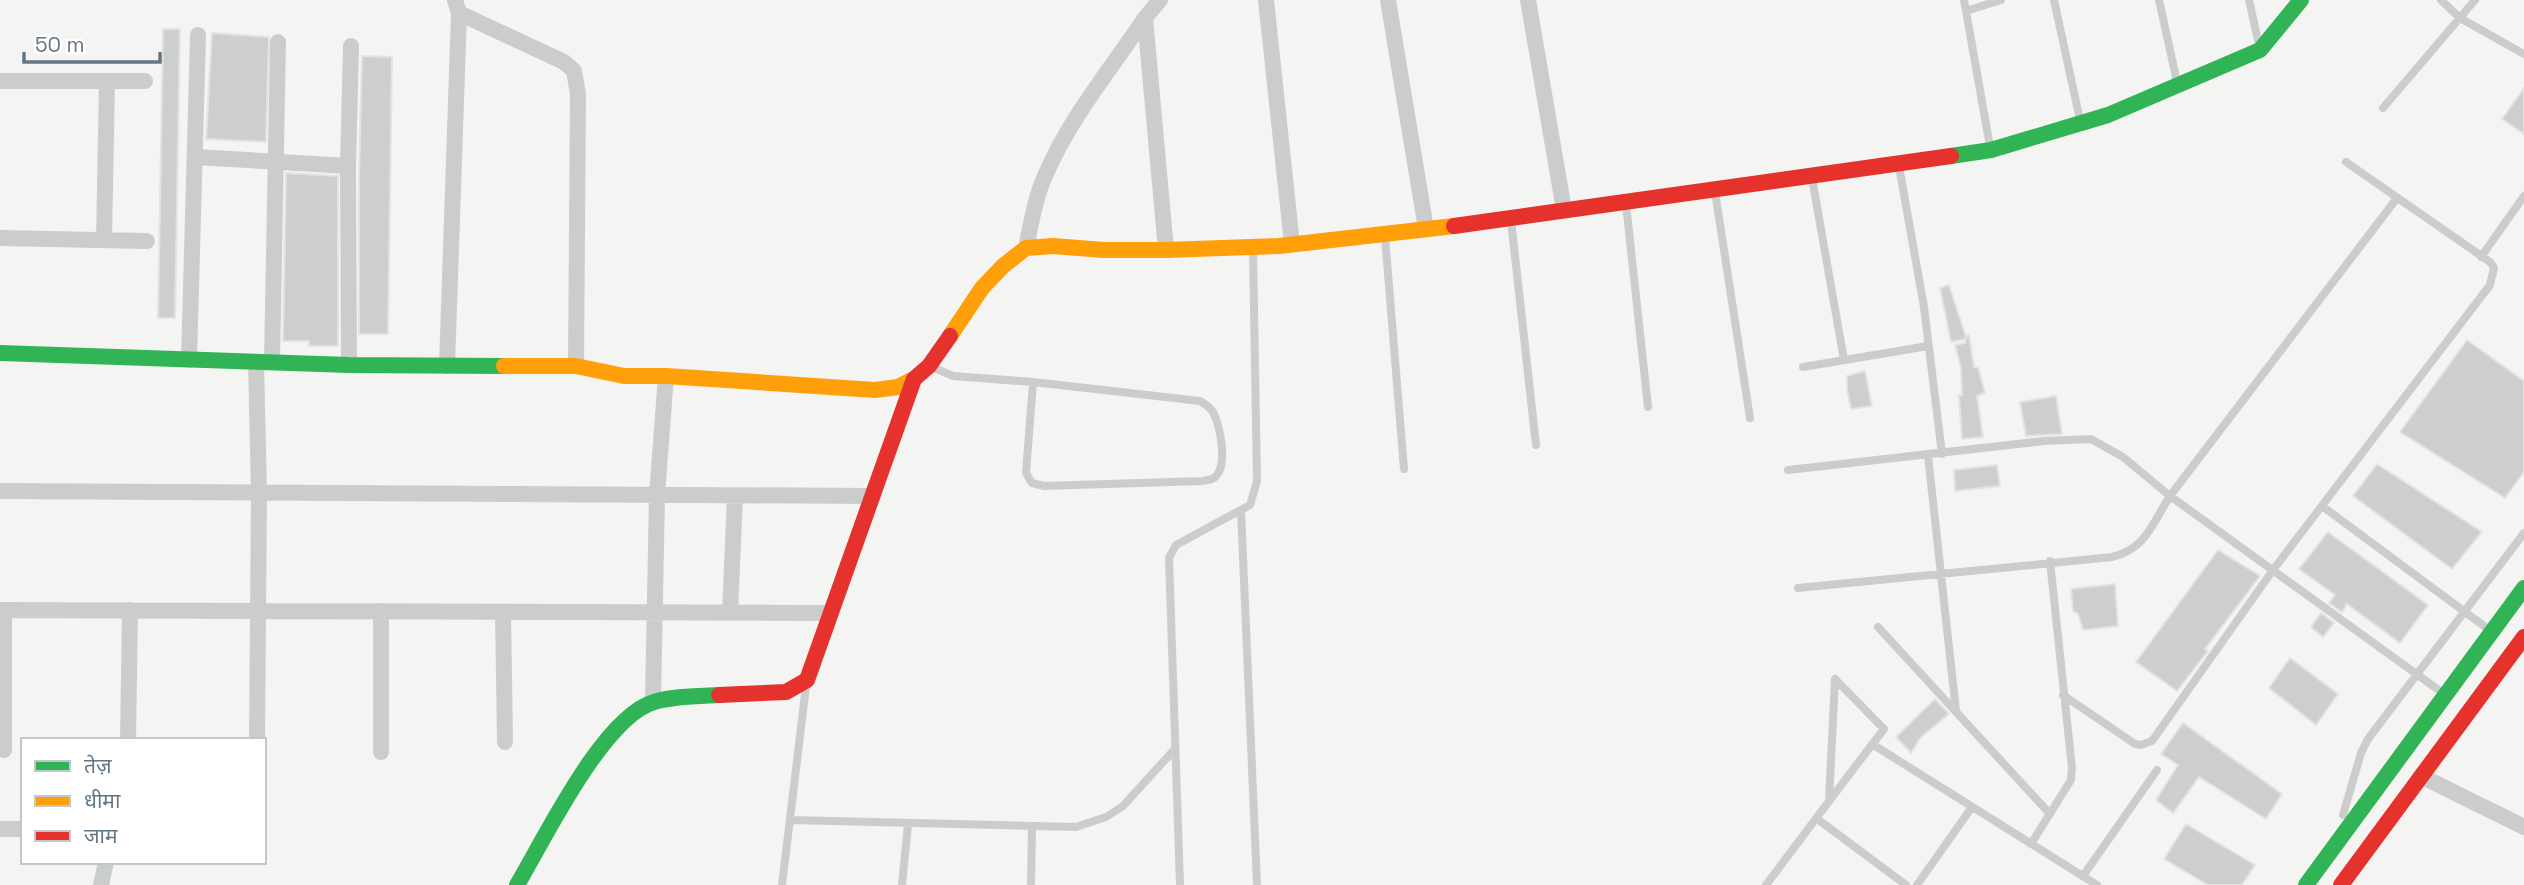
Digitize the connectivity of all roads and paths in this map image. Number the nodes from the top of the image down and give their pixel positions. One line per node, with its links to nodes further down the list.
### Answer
1 (1160, 0): 15 (street)
2 (1266, 0): 46 (street)
3 (1388, 0): 41 (street)
4 (1528, 0): 39 (street)
5 (1964, 0): 14 (lane)
6 (2001, 0): 14 (lane)
7 (2054, 0): 27 (lane)
8 (2159, 0): 25 (lane)
9 (2249, 0): 20 (lane)
10 (2301, 0): 20 (main road)
11 (2441, 0): 16 (lane)
12 (2475, 0): 16 (lane)
13 (457, 7): 57 (street); 58 (street)
14 (1966, 11): 28 (lane)
15 (1145, 18): 48 (street); 49 (street)
16 (2460, 18): 21 (lane); 26 (lane)
17 (198, 35): 29 (street)
18 (278, 42): 30 (street)
19 (351, 46): 33 (street)
20 (2260, 50): 25 (main road)
21 (2524, 54)
22 (0, 81): 23 (street)
23 (107, 81): 24 (street); 44 (street)
24 (145, 81)
25 (2178, 85): 27 (main road)
26 (2384, 108)
27 (2081, 123): 28 (main road)
28 (1991, 150): 32 (main road)
29 (196, 157): 30 (street); 53 (street)
30 (274, 162): 33 (street); 55 (street)
31 (2346, 162): 37 (lane)
32 (1898, 163): 34 (main road); 51 (lane)
33 (348, 166): 56 (street)
34 (1811, 175): 35 (main road); 54 (lane)
35 (1715, 189): 38 (main road); 65 (lane)
36 (2524, 196): 50 (lane)
37 (2397, 198): 50 (lane); 76 (lane)
38 (1626, 201): 39 (main road); 64 (lane)
39 (1564, 210): 40 (main road)
40 (1511, 217): 41 (main road); 66 (lane)
41 (1426, 229): 42 (main road)
42 (1385, 234): 46 (main road); 69 (lane)
43 (0, 238): 44 (street)
44 (104, 240): 45 (street)
45 (147, 241)
46 (1292, 244): 47 (main road)
47 (1253, 246): 49 (main road); 78 (lane)
48 (1026, 248): 49 (main road); 59 (main road)
49 (1166, 250)
50 (2481, 257): 77 (lane)
51 (1928, 346): 54 (lane); 67 (lane)
52 (0, 353): 53 (main road)
53 (188, 360): 55 (main road)
54 (1844, 360): 60 (lane)
55 (264, 362): 56 (main road); 72 (street)
56 (349, 365): 57 (main road)
57 (447, 366): 58 (main road)
58 (576, 366): 61 (main road)
59 (929, 366): 62 (main road); 63 (lane)
60 (1803, 367)
61 (666, 376): 62 (main road); 73 (street)
62 (914, 379): 75 (main road)
63 (1033, 382): 63 (lane)
64 (1648, 407)
65 (1750, 418)
66 (1536, 445)
67 (1942, 454): 68 (lane); 76 (lane)
68 (1928, 456): 70 (lane); 82 (lane)
69 (1404, 469)
70 (1788, 470)
71 (0, 491): 72 (street)
72 (260, 493): 73 (street); 87 (street)
73 (657, 495): 74 (street); 91 (street)
74 (736, 496): 75 (street); 92 (street)
75 (873, 496): 93 (main road)
76 (2170, 496): 80 (lane); 81 (lane)
77 (2322, 506): 81 (lane); 90 (lane)
78 (1241, 510): 110 (lane); 134 (lane)
79 (2524, 533): 90 (lane)
80 (2050, 562): 82 (lane); 101 (lane)
81 (2273, 570): 97 (lane); 101 (lane)
82 (1941, 573): 83 (lane); 104 (lane)
83 (1798, 588)
84 (2524, 588): 95 (main road)
85 (2, 610): 86 (street); 109 (street)
86 (130, 610): 87 (street); 105 (street)
87 (258, 611): 88 (street); 106 (street)
88 (381, 611): 89 (street); 111 (street)
89 (503, 612): 91 (street); 107 (street)
90 (2464, 612): 95 (lane); 97 (lane)
91 (655, 613): 92 (street); 102 (street)
92 (730, 613): 93 (street)
93 (831, 613): 98 (main road)
94 (1878, 627): 104 (lane)
95 (2491, 632): 100 (main road)
96 (2524, 637): 113 (main road)
97 (2416, 673): 100 (lane); 125 (lane)
98 (807, 680): 99 (main road); 103 (lane)
99 (786, 692): 102 (main road); 103 (lane)
100 (2445, 694): 125 (main road)
101 (2063, 695): 116 (lane)
102 (653, 702): 129 (main road)
103 (805, 702): 118 (lane)
104 (1955, 711): 116 (lane)
105 (128, 738)
106 (257, 738)
107 (505, 742)
108 (1872, 744): 114 (lane); 114 (lane); 115 (lane)
109 (4, 750)
110 (1174, 750): 120 (lane); 133 (lane)
111 (381, 752)
112 (2157, 770): 127 (lane)
113 (2421, 776): 121 (street); 140 (main road)
114 (1829, 801): 117 (lane)
115 (1972, 807): 124 (lane); 137 (lane)
116 (2050, 814): 124 (lane)
117 (1816, 818): 135 (lane); 136 (lane)
118 (790, 820): 119 (lane); 130 (lane)
119 (908, 824): 120 (lane); 131 (lane)
120 (1032, 827): 132 (lane)
121 (2524, 827)
122 (0, 829): 123 (street)
123 (21, 829)
124 (2031, 844): 127 (lane)
125 (2335, 845): 139 (main road)
126 (106, 864): 128 (street)
127 (2083, 876): 138 (lane)
128 (101, 885)
129 (517, 885)
130 (782, 885)
131 (902, 885)
132 (1031, 885)
133 (1180, 885)
134 (1257, 885)
135 (1766, 885)
136 (1906, 885)
137 (1917, 885)
138 (2096, 885)
139 (2306, 885)
140 (2341, 885)

